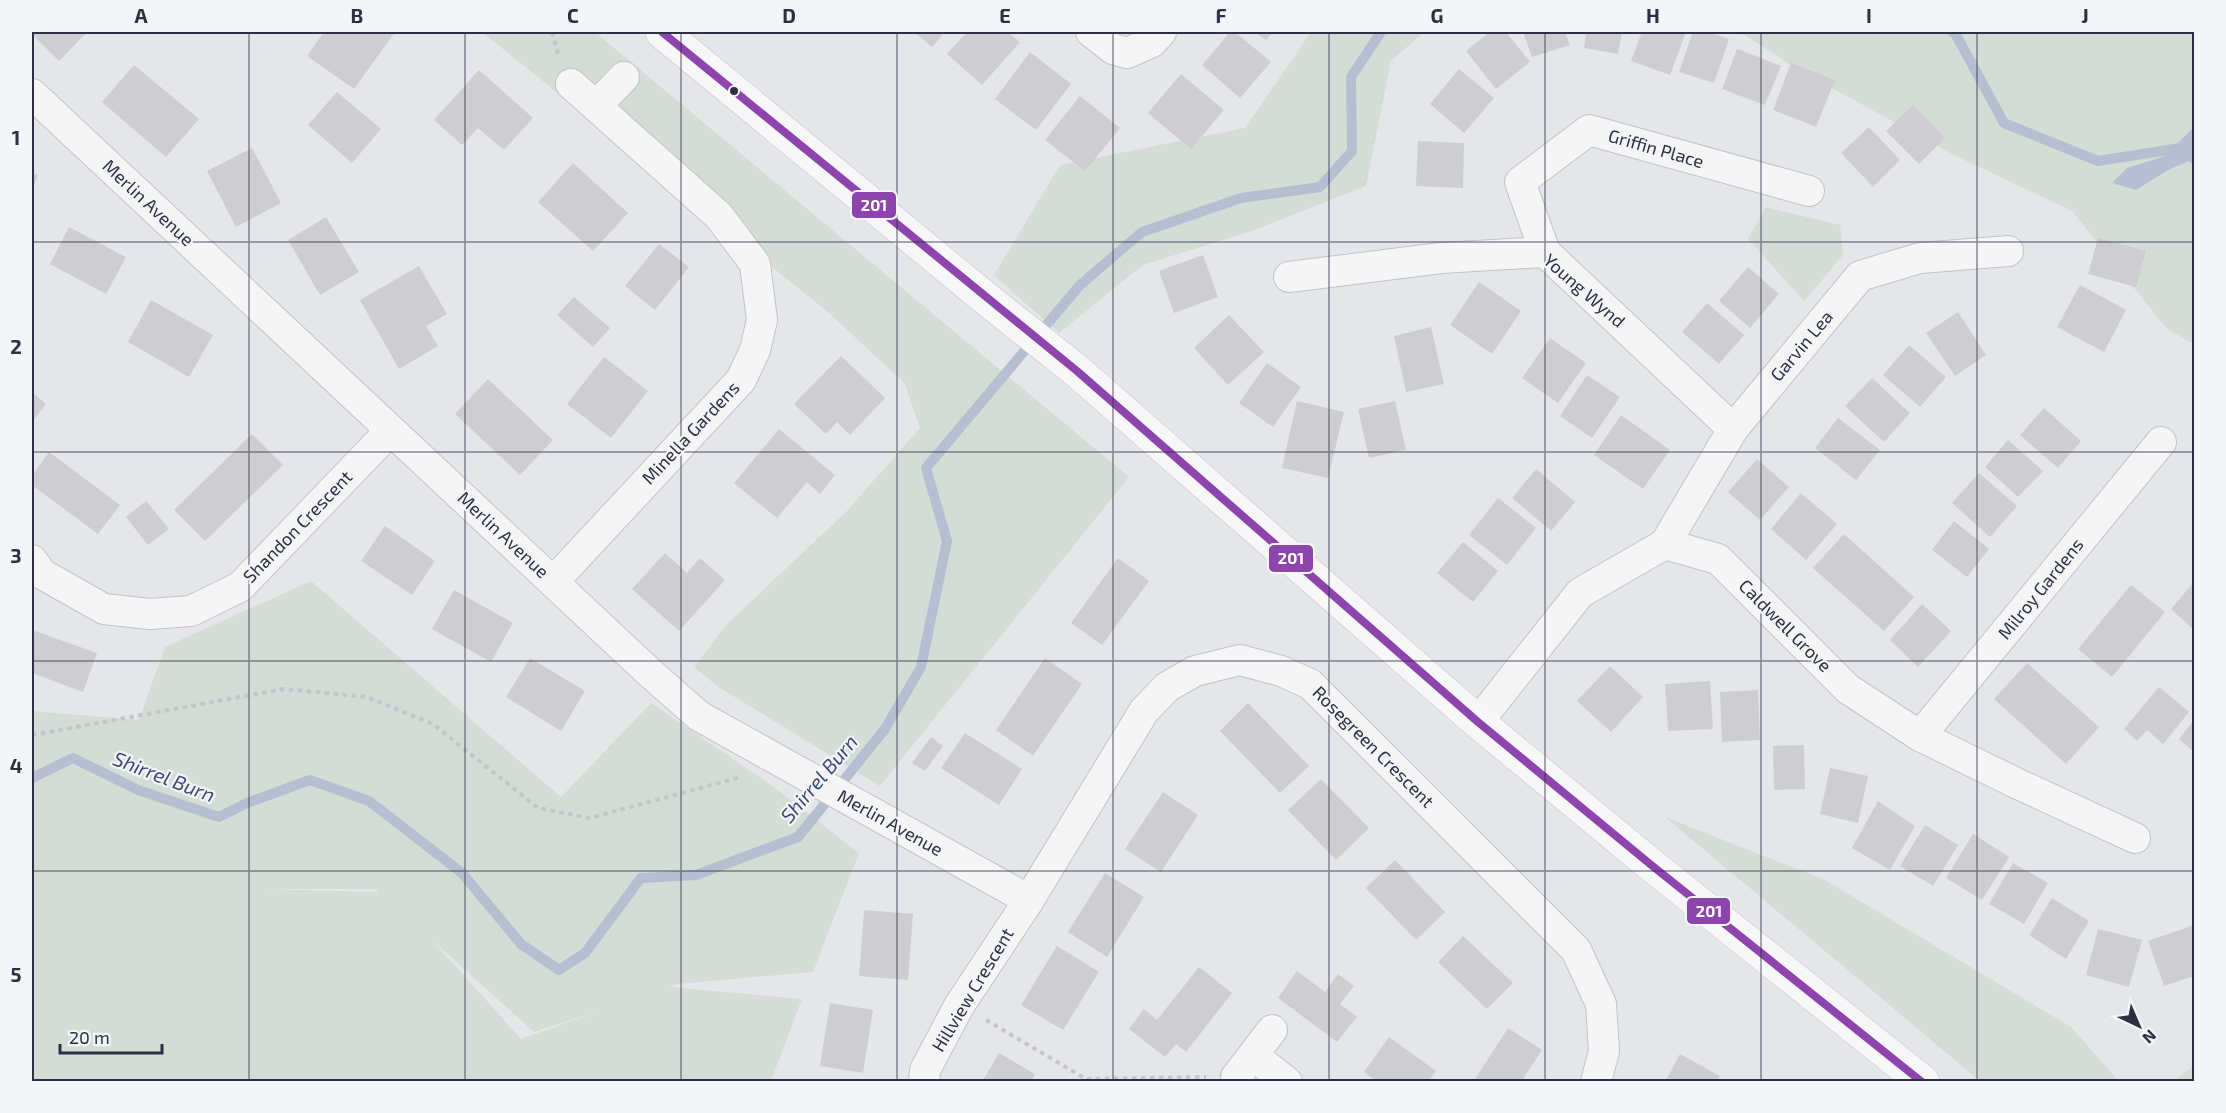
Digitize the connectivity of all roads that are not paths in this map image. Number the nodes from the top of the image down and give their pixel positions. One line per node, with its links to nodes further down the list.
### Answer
1 (662, 32): 18 (main road)
2 (1091, 32): 3 (street)
3 (1161, 32)
4 (624, 76): 7 (street)
5 (571, 84): 7 (street, Minella Gardens)
6 (32, 94): 13 (street, Merlin Avenue)
7 (596, 106): 17 (street, Minella Gardens)
8 (1809, 191): 10 (street, Griffin Place)
9 (2008, 251): 12 (street, Garvin Lea)
10 (1545, 252): 11 (street, Young Wynd); 12 (street, Young Wynd)
11 (1289, 277)
12 (1733, 429): 15 (street, Garvin Lea)
13 (390, 430): 16 (street, Shandon Crescent); 17 (street, Merlin Avenue)
14 (2161, 442): 19 (street, Milroy Gardens)
15 (1665, 544): 18 (street); 19 (street, Caldwell Grove)
16 (32, 560)
17 (553, 582): 21 (street, Merlin Avenue)
18 (1478, 722): 26 (main road)
19 (1920, 736): 20 (street, Caldwell Grove)
20 (2135, 838)
21 (1029, 900): 23 (street, Hillview Crescent); 25 (street, Rosegreen Crescent)
22 (1272, 1030): 24 (street)
23 (924, 1082)
24 (1287, 1082)
25 (1596, 1082)
26 (1923, 1082)

